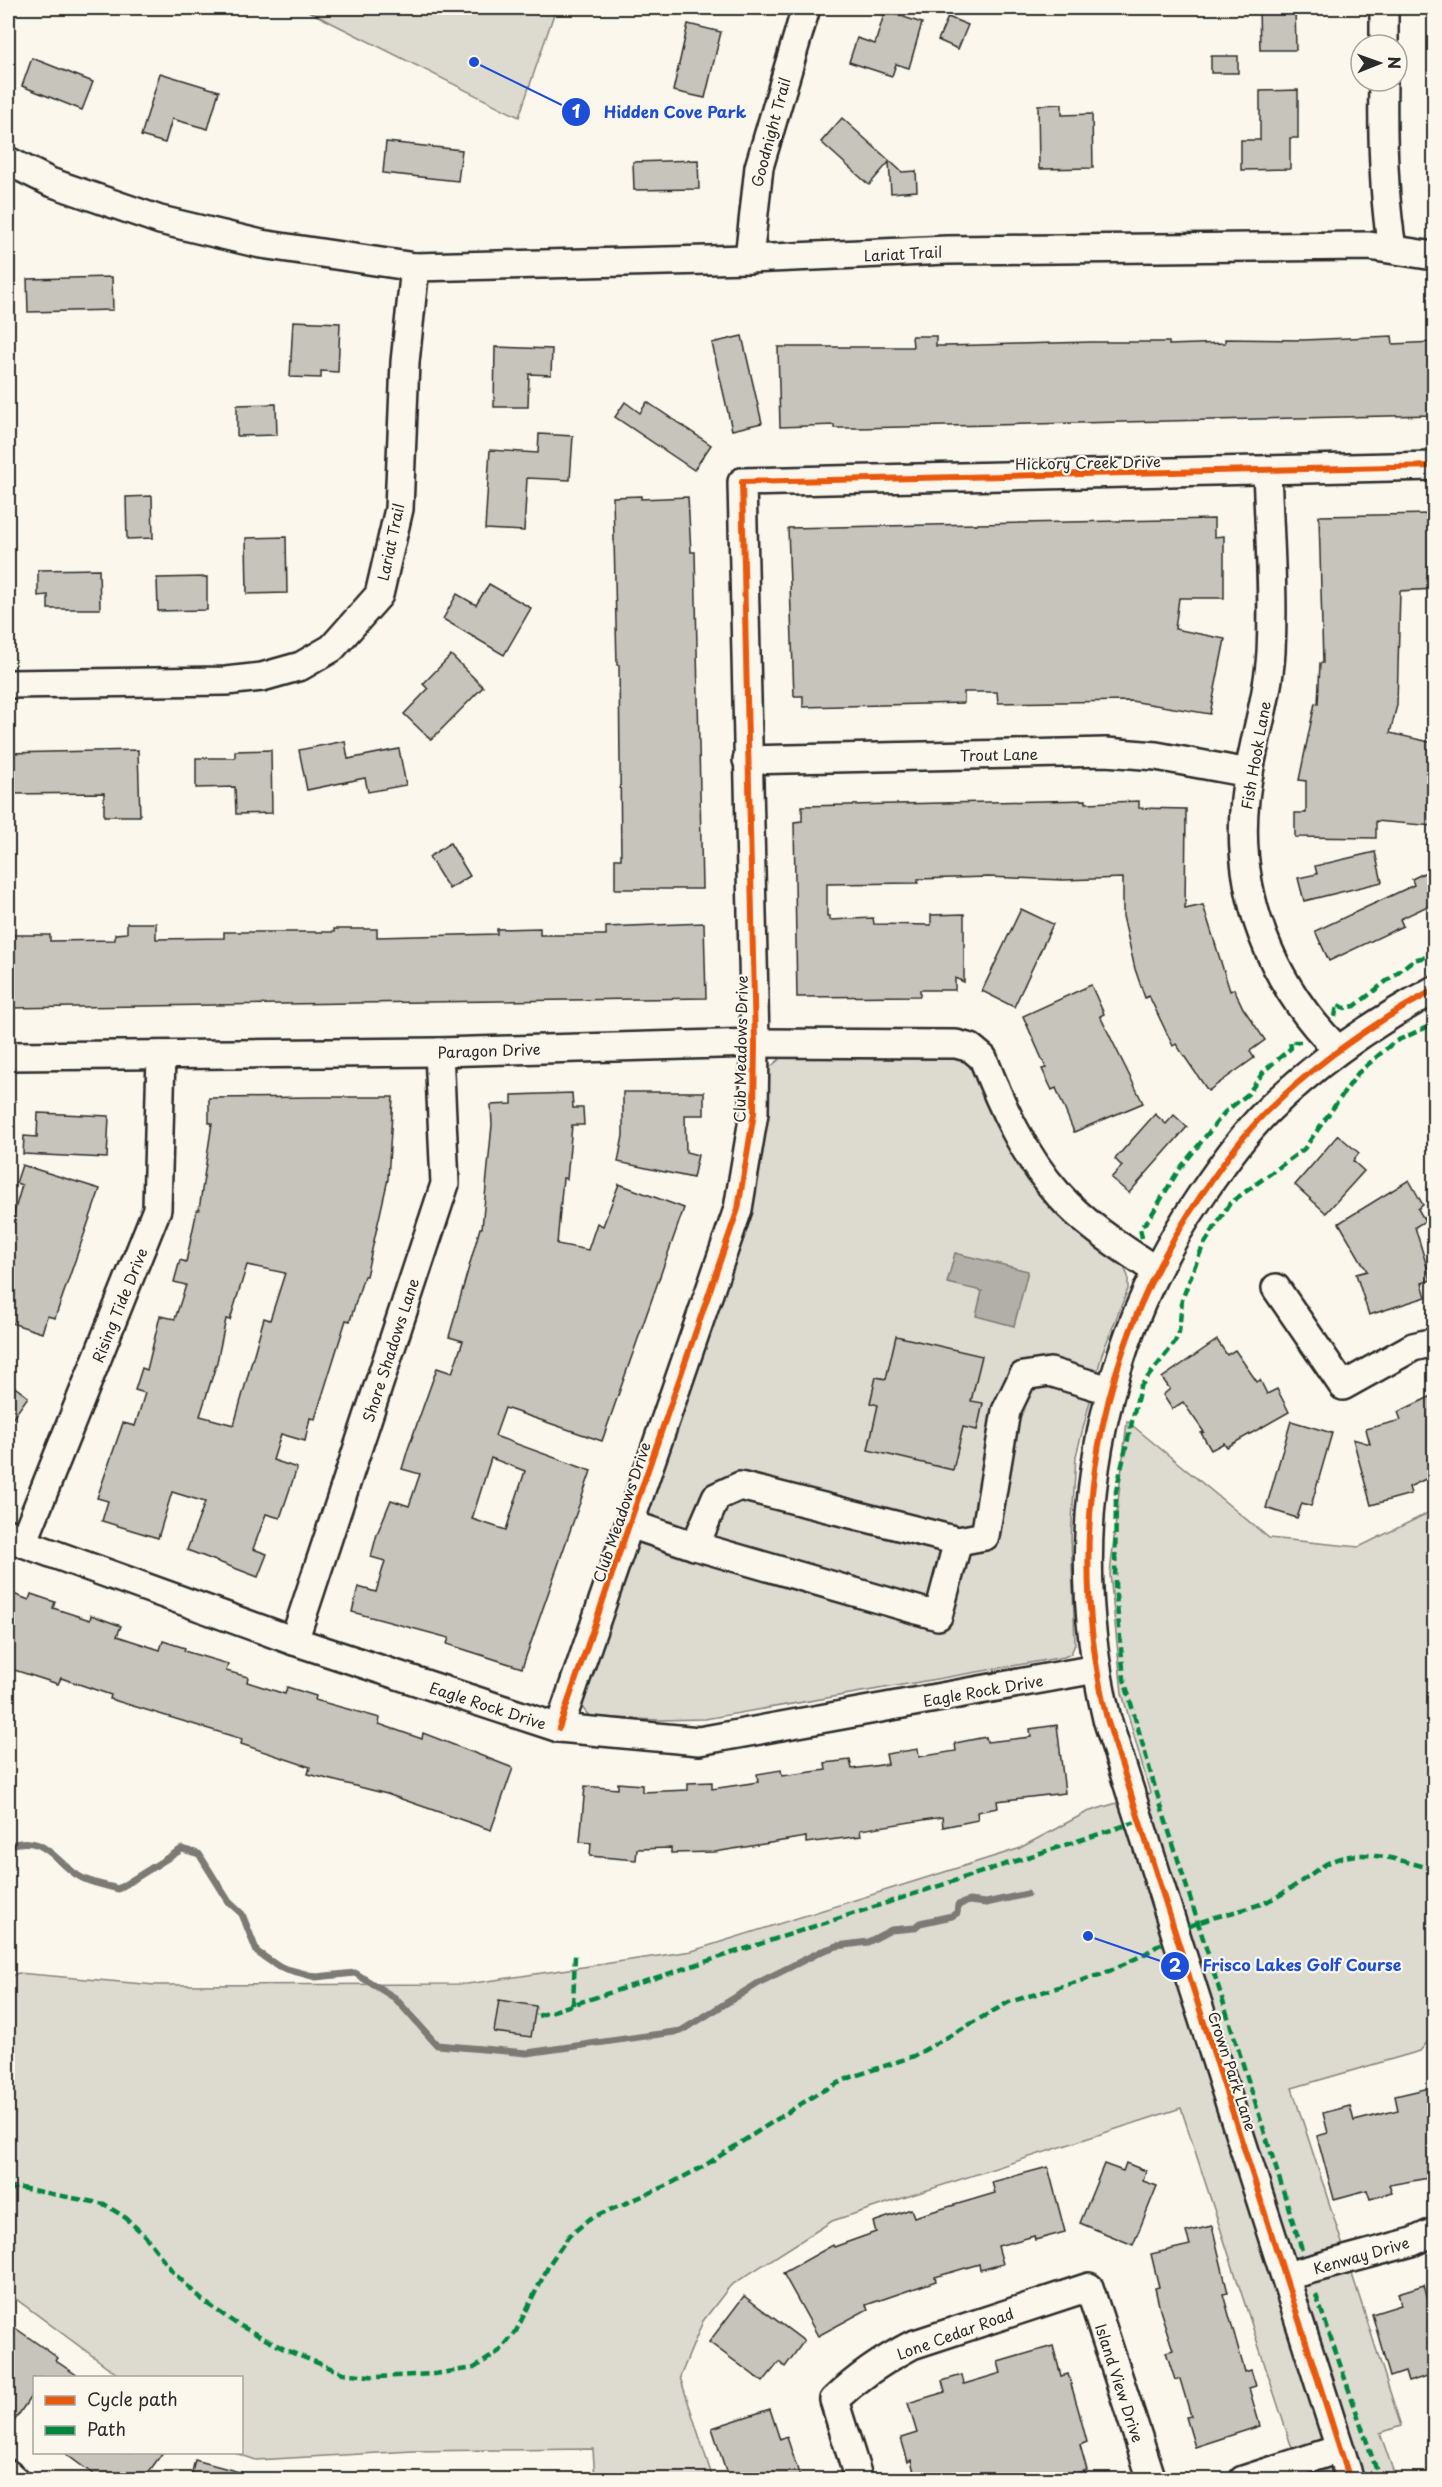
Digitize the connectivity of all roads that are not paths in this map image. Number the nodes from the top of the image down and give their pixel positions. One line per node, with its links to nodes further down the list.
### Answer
1 (806, 8): 8 (street, Goodnight Trail)
2 (1384, 8): 3 (street)
3 (1384, 33)
4 (1383, 93): 6 (street)
5 (8, 161): 9 (street, Lariat Trail)
6 (1392, 248): 7 (street, Lariat Trail); 8 (street, Lariat Trail)
7 (1434, 256)
8 (749, 259): 9 (street, Lariat Trail)
9 (415, 267): 13 (street, Lariat Trail)
10 (1434, 466): 11 (street, Hickory Creek Drive)
11 (1267, 470): 12 (street, Hickory Creek Drive); 15 (street, Fish Hook Lane)
12 (742, 482): 14 (street, Club Meadows Drive)
13 (8, 684)
14 (747, 760): 15 (street, Trout Lane); 17 (street, Club Meadows Drive)
15 (1249, 773): 18 (street, Fish Hook Lane)
16 (1434, 990): 18 (street, Crown Park Lane)
17 (755, 1043): 19 (street, Paragon Drive); 22 (street, Paragon Drive); 26 (street, Club Meadows Drive)
18 (1338, 1050): 22 (street, Crown Park Lane)
19 (440, 1052): 20 (street, Paragon Drive); 30 (street, Shore Shadows Lane)
20 (161, 1055): 21 (street, Paragon Drive); 27 (street, Rising Tide Drive)
21 (8, 1056)
22 (1155, 1270): 25 (street, Crown Park Lane)
23 (1276, 1288): 24 (street)
24 (1434, 1342)
25 (1109, 1389): 28 (street); 31 (street, Crown Park Lane)
26 (630, 1524): 29 (street); 32 (street, Club Meadows Drive)
27 (15, 1538): 30 (street, Eagle Rock Drive)
28 (958, 1541): 29 (street); 29 (street)
29 (696, 1546)
30 (294, 1641): 32 (street, Eagle Rock Drive)
31 (1096, 1669): 32 (street, Eagle Rock Drive); 34 (street, Crown Park Lane)
32 (559, 1728)
33 (1434, 2232): 34 (street, Kenway Drive)
34 (1287, 2276): 36 (street, Crown Park Lane)
35 (1089, 2287): 39 (street, Lone Cedar Road); 40 (street, Island View Drive)
36 (1339, 2448): 41 (street); 42 (street, Crown Park Lane)
37 (8, 2474): 38 (street)
38 (15, 2480)
39 (859, 2480)
40 (1152, 2480)
41 (1243, 2480)
42 (1350, 2480)

